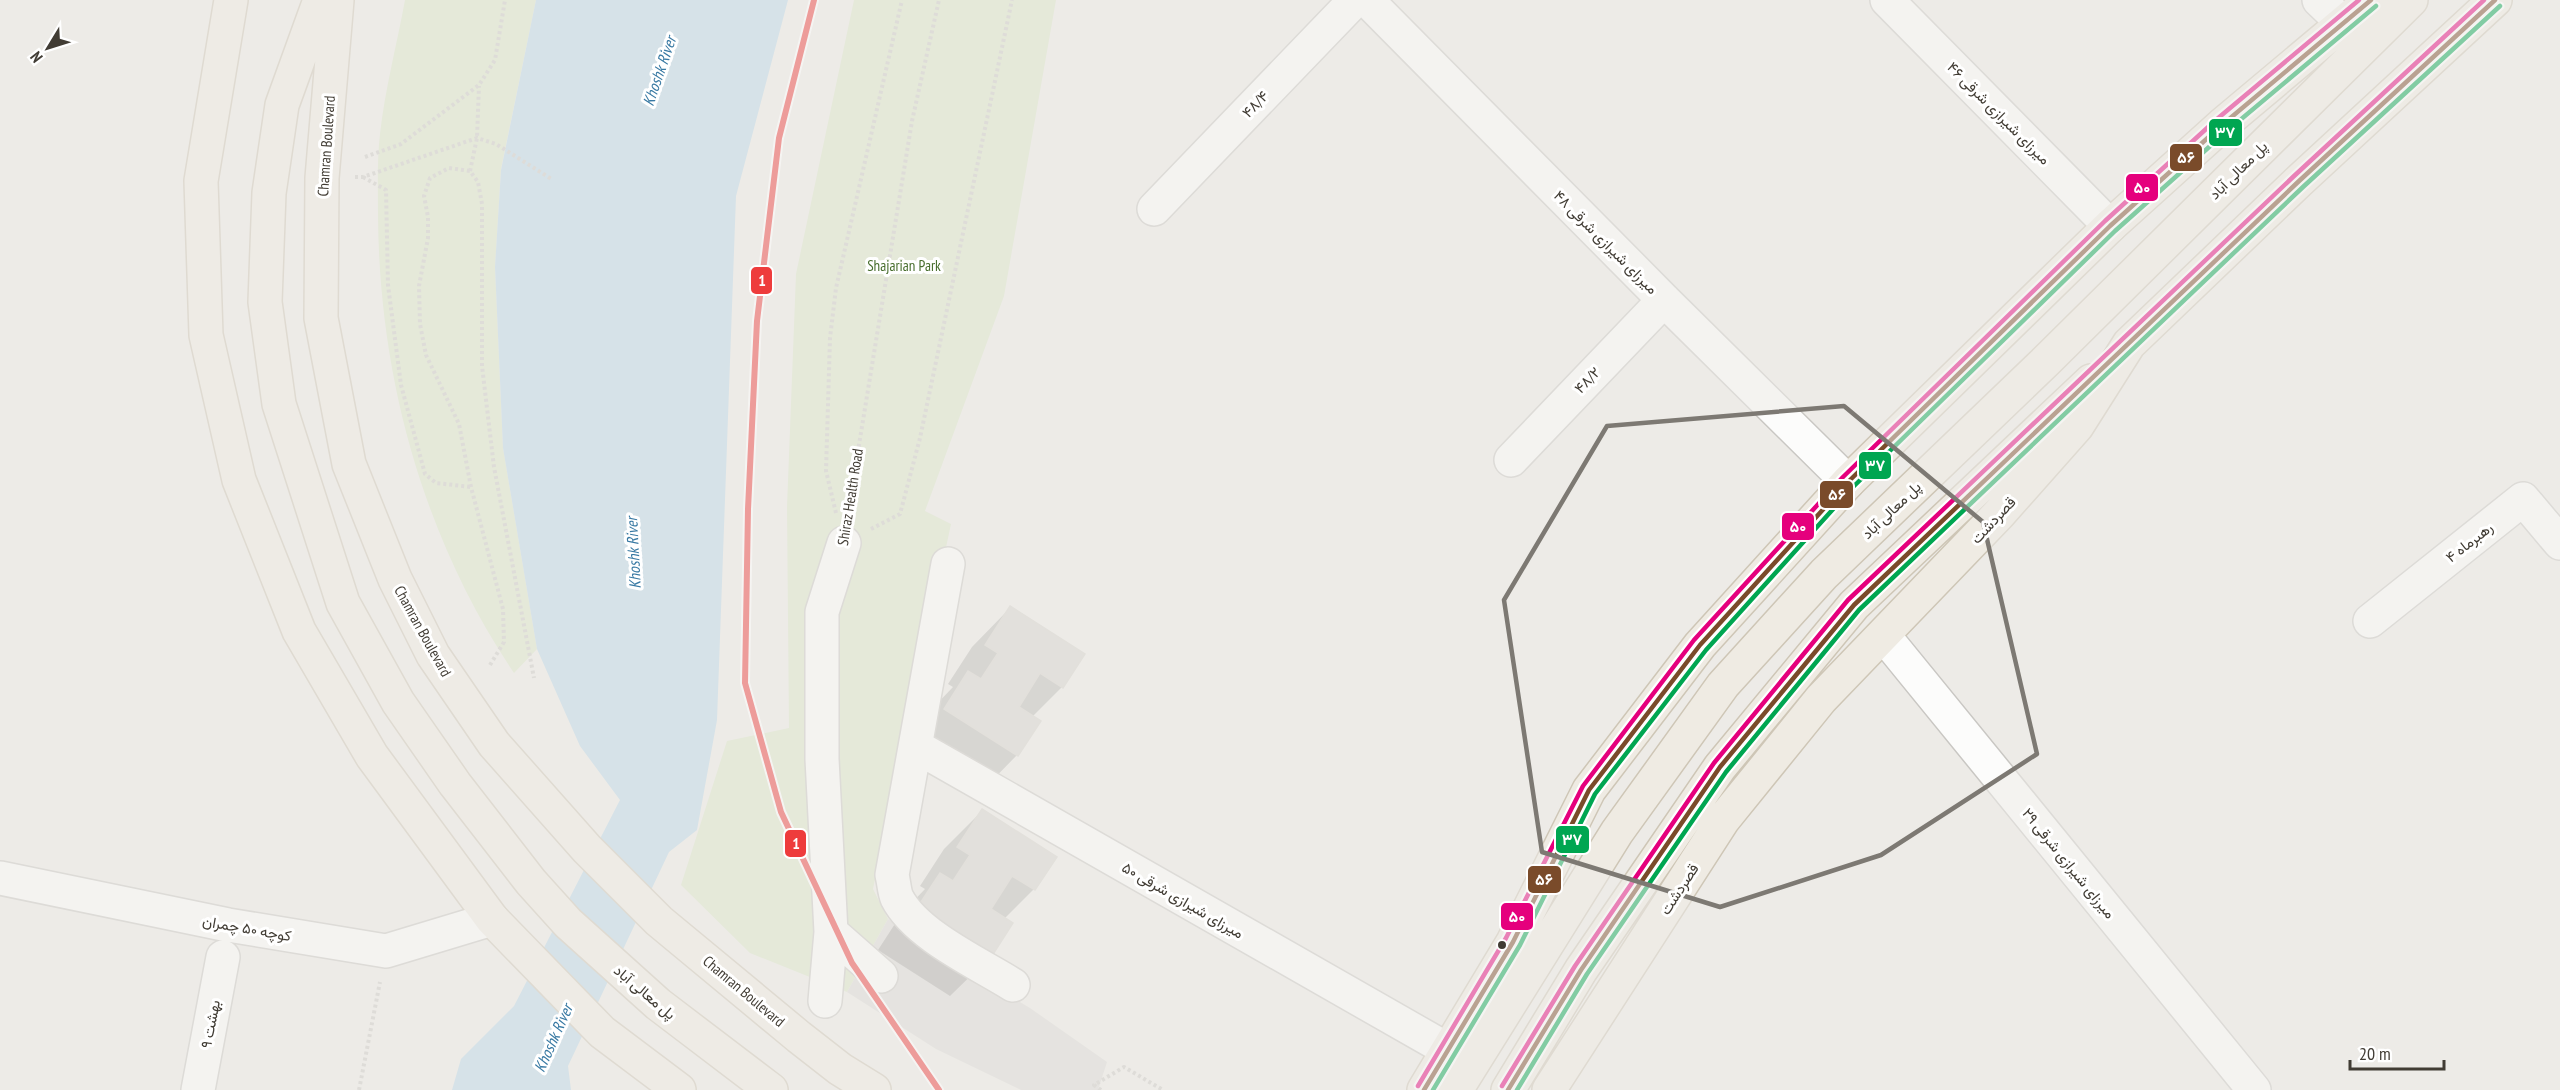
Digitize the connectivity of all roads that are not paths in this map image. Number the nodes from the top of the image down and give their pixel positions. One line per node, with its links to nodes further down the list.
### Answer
1 (231, 0): 24 (main road)
2 (320, 0): 33 (main road, پل معالی آباد)
3 (337, 0): 34 (main road, Chamran Boulevard)
4 (1355, 0): 11 (street, ۴۸/۴)
5 (1367, 0): 13 (street, ۴۸ میرزای شیرازی شرقی)
6 (1887, 0): 12 (street, ۴۶ میرزای شیرازی شرقی)
7 (2371, 0): 10 (main road)
8 (2411, 0): 35 (main road, پل معالی آباد)
9 (2495, 0): 14 (main road, قصردشت)
10 (2331, 11): 12 (main road)
11 (1154, 209)
12 (2110, 226): 16 (main road)
13 (1664, 300): 15 (street, ۴۸/۲); 16 (street, ۴۸ میرزای شیرازی شرقی)
14 (2129, 344): 21 (main road, قصردشت); 36 (main road)
15 (1511, 460)
16 (1848, 482): 30 (main road)
17 (844, 543): 25 (street, Shiraz Health Road)
18 (2560, 543): 20 (street, ۴ رهبرماه)
19 (948, 564): 22 (street)
20 (2370, 621)
21 (1884, 636): 37 (main road, قصردشت); 38 (street, ۲۹ میرزای شیرازی شرقی)
22 (917, 747): 28 (street); 30 (street, ۵۰ میرزای شیرازی شرقی)
23 (0, 878): 24 (street, کوچه ۵۰ چمران)
24 (492, 920): 32 (main road)
25 (831, 932): 27 (street); 29 (street, Shiraz Health Road)
26 (223, 957): 31 (street, ۹ بهشت)
27 (881, 976)
28 (1013, 985)
29 (825, 1000)
30 (1450, 1051): 35 (main road)
31 (198, 1090)
32 (679, 1090)
33 (771, 1090)
34 (874, 1090)
35 (1430, 1090)
36 (1508, 1090)
37 (1549, 1090)
38 (2254, 1090)

